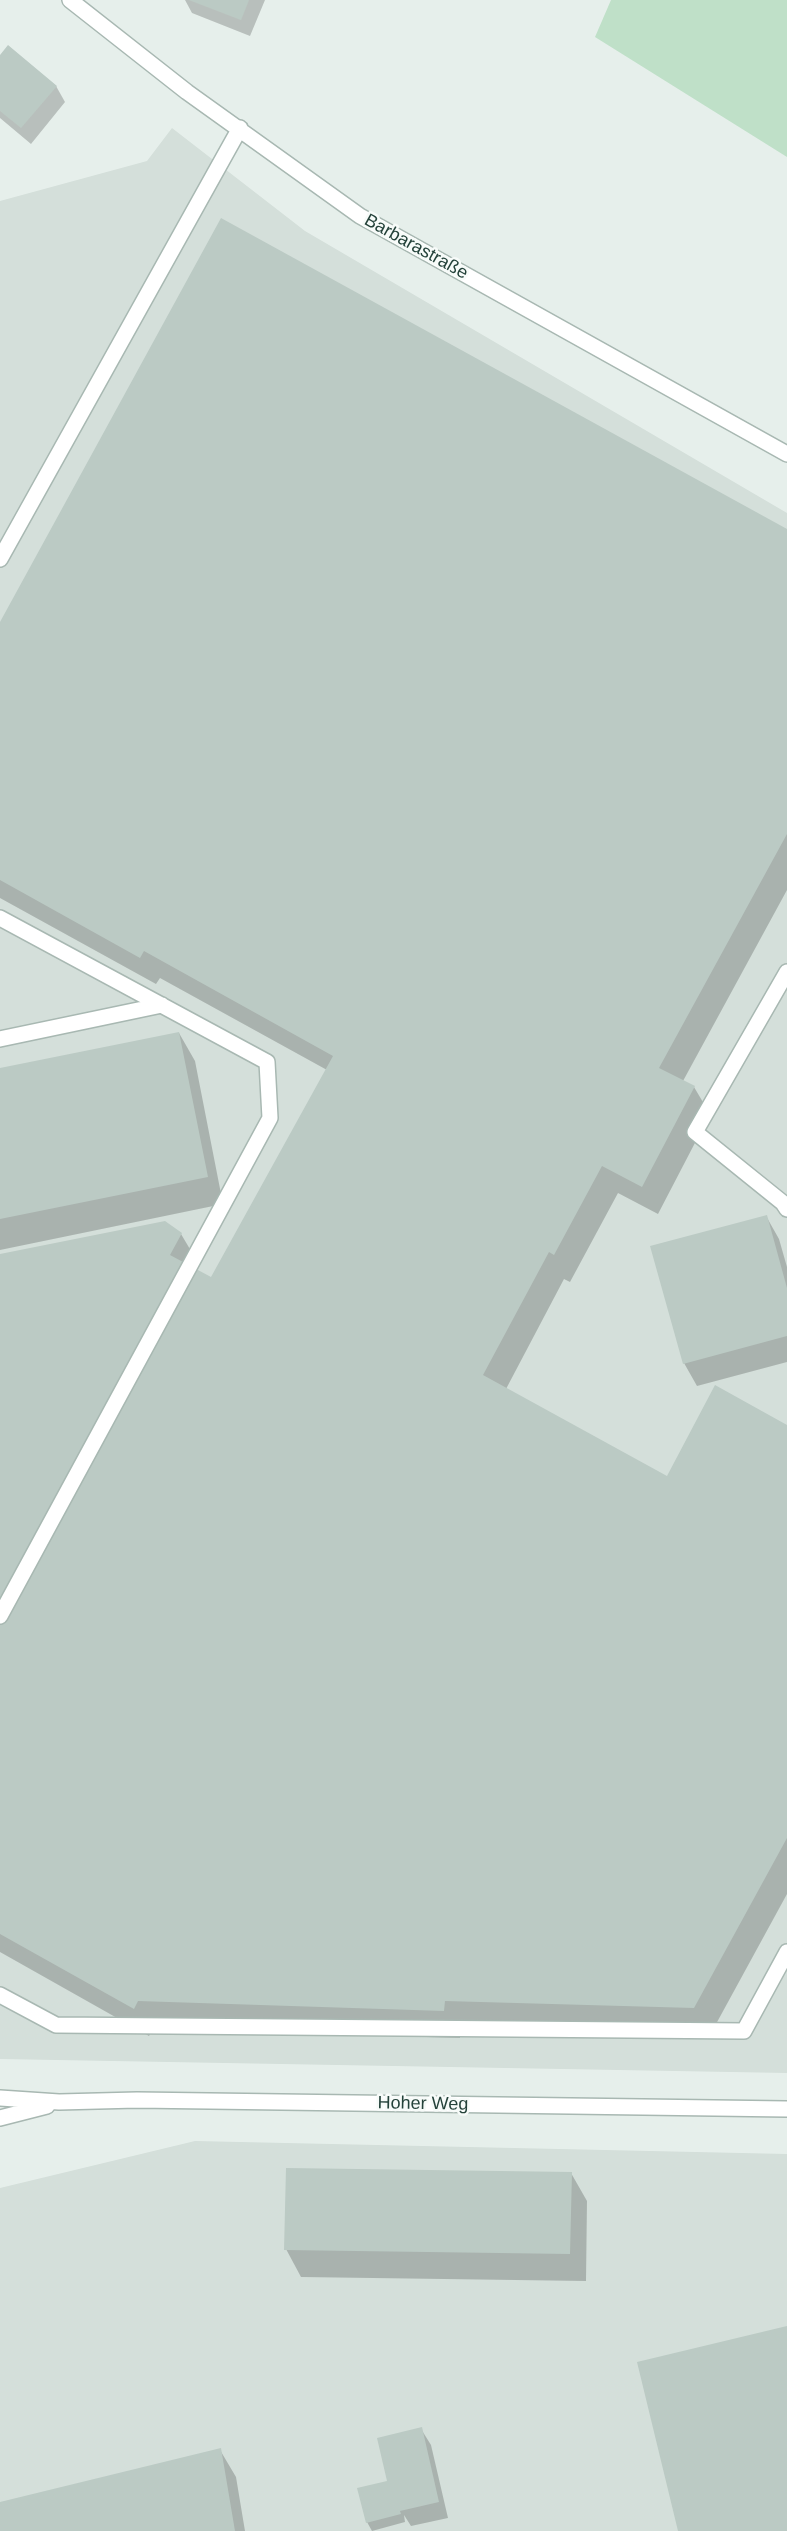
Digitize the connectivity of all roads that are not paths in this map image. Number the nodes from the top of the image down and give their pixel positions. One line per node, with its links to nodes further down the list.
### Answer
1 (70, 0): 2 (street, Barbarastraße)
2 (240, 128): 3 (street, Barbarastraße); 4 (street)
3 (787, 454)
4 (0, 559)
5 (0, 918): 7 (street)
6 (787, 972): 9 (street)
7 (162, 1005): 8 (street); 10 (street)
8 (0, 1039)
9 (787, 1209)
10 (0, 1616)
11 (787, 1952): 12 (street)
12 (0, 1994)
13 (0, 2098): 14 (street, Hoher Weg)
14 (59, 2102): 15 (street, Hoher Weg); 16 (street, Hoher Weg)
15 (787, 2109)
16 (0, 2118)

